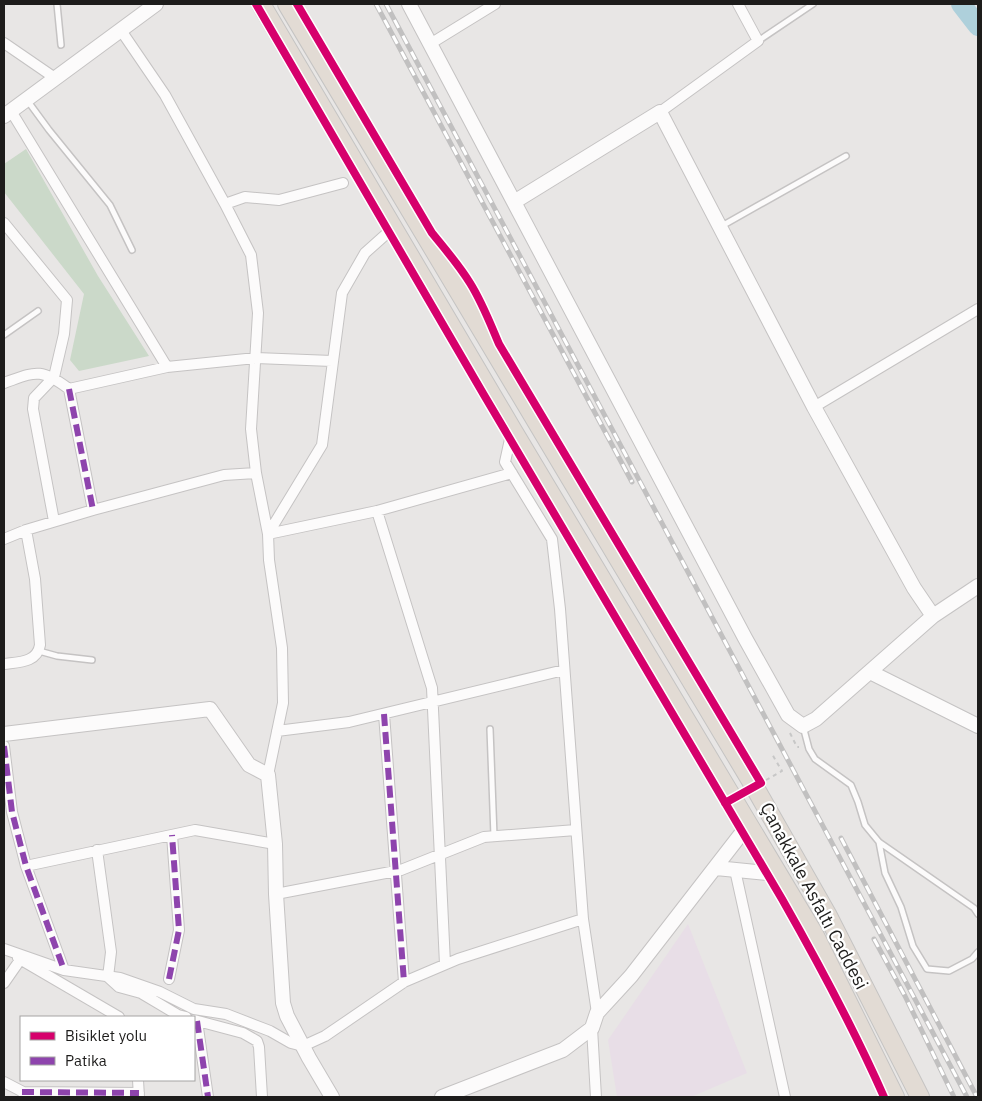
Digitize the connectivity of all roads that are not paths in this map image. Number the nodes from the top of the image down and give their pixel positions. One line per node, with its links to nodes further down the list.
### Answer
1 (57, 4): 14 (lane)
2 (161, 4): 9 (street)
3 (261, 4): 25 (highway)
4 (287, 4): 97 (highway, Çanakkale Asfaltı Caddesi)
5 (409, 4): 13 (street)
6 (495, 4): 13 (street)
7 (738, 4): 11 (street)
8 (813, 4): 11 (lane)
9 (149, 7): 10 (street)
10 (120, 29): 15 (street); 22 (street)
11 (758, 41): 17 (street)
12 (4, 43): 15 (street)
13 (430, 44): 21 (street)
14 (61, 45)
15 (56, 78): 16 (street)
16 (27, 99): 18 (street); 26 (lane)
17 (660, 112): 21 (street); 24 (street)
18 (8, 114): 32 (street)
19 (846, 156): 24 (lane)
20 (343, 183): 22 (street)
21 (514, 202): 55 (street)
22 (226, 204): 30 (street)
23 (4, 223): 33 (street)
24 (720, 227): 36 (street)
25 (393, 228): 31 (street); 37 (highway)
26 (132, 250)
27 (978, 308): 36 (street)
28 (38, 311): 29 (lane)
29 (4, 335)
30 (256, 358): 31 (street); 32 (street); 38 (street)
31 (332, 362): 44 (street)
32 (167, 368): 35 (street)
33 (54, 377): 34 (street); 35 (street); 42 (street)
34 (4, 383)
35 (69, 389): 40 (street)
36 (814, 407): 47 (street)
37 (512, 429): 39 (street); 62 (highway)
38 (256, 473): 40 (street); 44 (street)
39 (512, 473): 41 (street); 51 (street)
40 (93, 510): 42 (street)
41 (377, 511): 44 (street); 53 (street)
42 (54, 521): 43 (street)
43 (26, 530): 45 (street); 48 (street)
44 (268, 534): 58 (street)
45 (4, 539)
46 (978, 586): 47 (street)
47 (933, 616): 52 (street)
48 (39, 652): 49 (lane); 50 (street)
49 (92, 660)
50 (4, 664)
51 (564, 670): 53 (street); 63 (street)
52 (870, 672): 55 (street); 56 (street)
53 (432, 702): 54 (street); 69 (street)
54 (384, 714): 58 (street); 73 (street)
55 (803, 726): 66 (lane)
56 (978, 726)
57 (490, 729): 65 (lane)
58 (277, 731): 61 (street)
59 (4, 734): 61 (street)
60 (4, 746): 70 (street)
61 (268, 774): 67 (street)
62 (748, 825): 71 (street); 74 (highway)
63 (576, 830): 65 (street); 77 (street)
64 (172, 835): 67 (street); 68 (street); 84 (street)
65 (494, 836): 69 (street)
66 (880, 842): 76 (lane); 79 (lane)
67 (276, 844): 75 (street)
68 (97, 850): 70 (street); 83 (street)
69 (440, 855): 73 (street); 81 (street)
70 (26, 866): 82 (street)
71 (716, 868): 72 (street); 87 (street)
72 (735, 870): 74 (street); 104 (street)
73 (396, 872): 75 (street); 85 (street)
74 (781, 880): 105 (highway)
75 (276, 894): 92 (street)
76 (978, 914)
77 (583, 919): 81 (street); 87 (street)
78 (4, 949): 80 (street); 82 (street)
79 (978, 952)
80 (20, 960): 86 (street); 88 (street)
81 (444, 964): 85 (street)
82 (64, 970): 83 (street)
83 (108, 977): 89 (street); 92 (street)
84 (169, 980)
85 (404, 982): 92 (street)
86 (4, 983)
87 (597, 1013): 91 (street)
88 (116, 1016)
89 (182, 1016)
90 (196, 1020): 100 (street); 101 (street)
91 (592, 1028): 102 (street); 103 (street)
92 (303, 1046): 96 (street)
93 (138, 1081): 98 (street)
94 (4, 1082): 95 (street)
95 (22, 1092): 98 (street); 99 (street)
96 (326, 1093)
97 (922, 1093)
98 (139, 1095)
99 (35, 1097)
100 (208, 1097)
101 (262, 1097)
102 (442, 1097)
103 (596, 1097)
104 (785, 1097)
105 (895, 1097)

